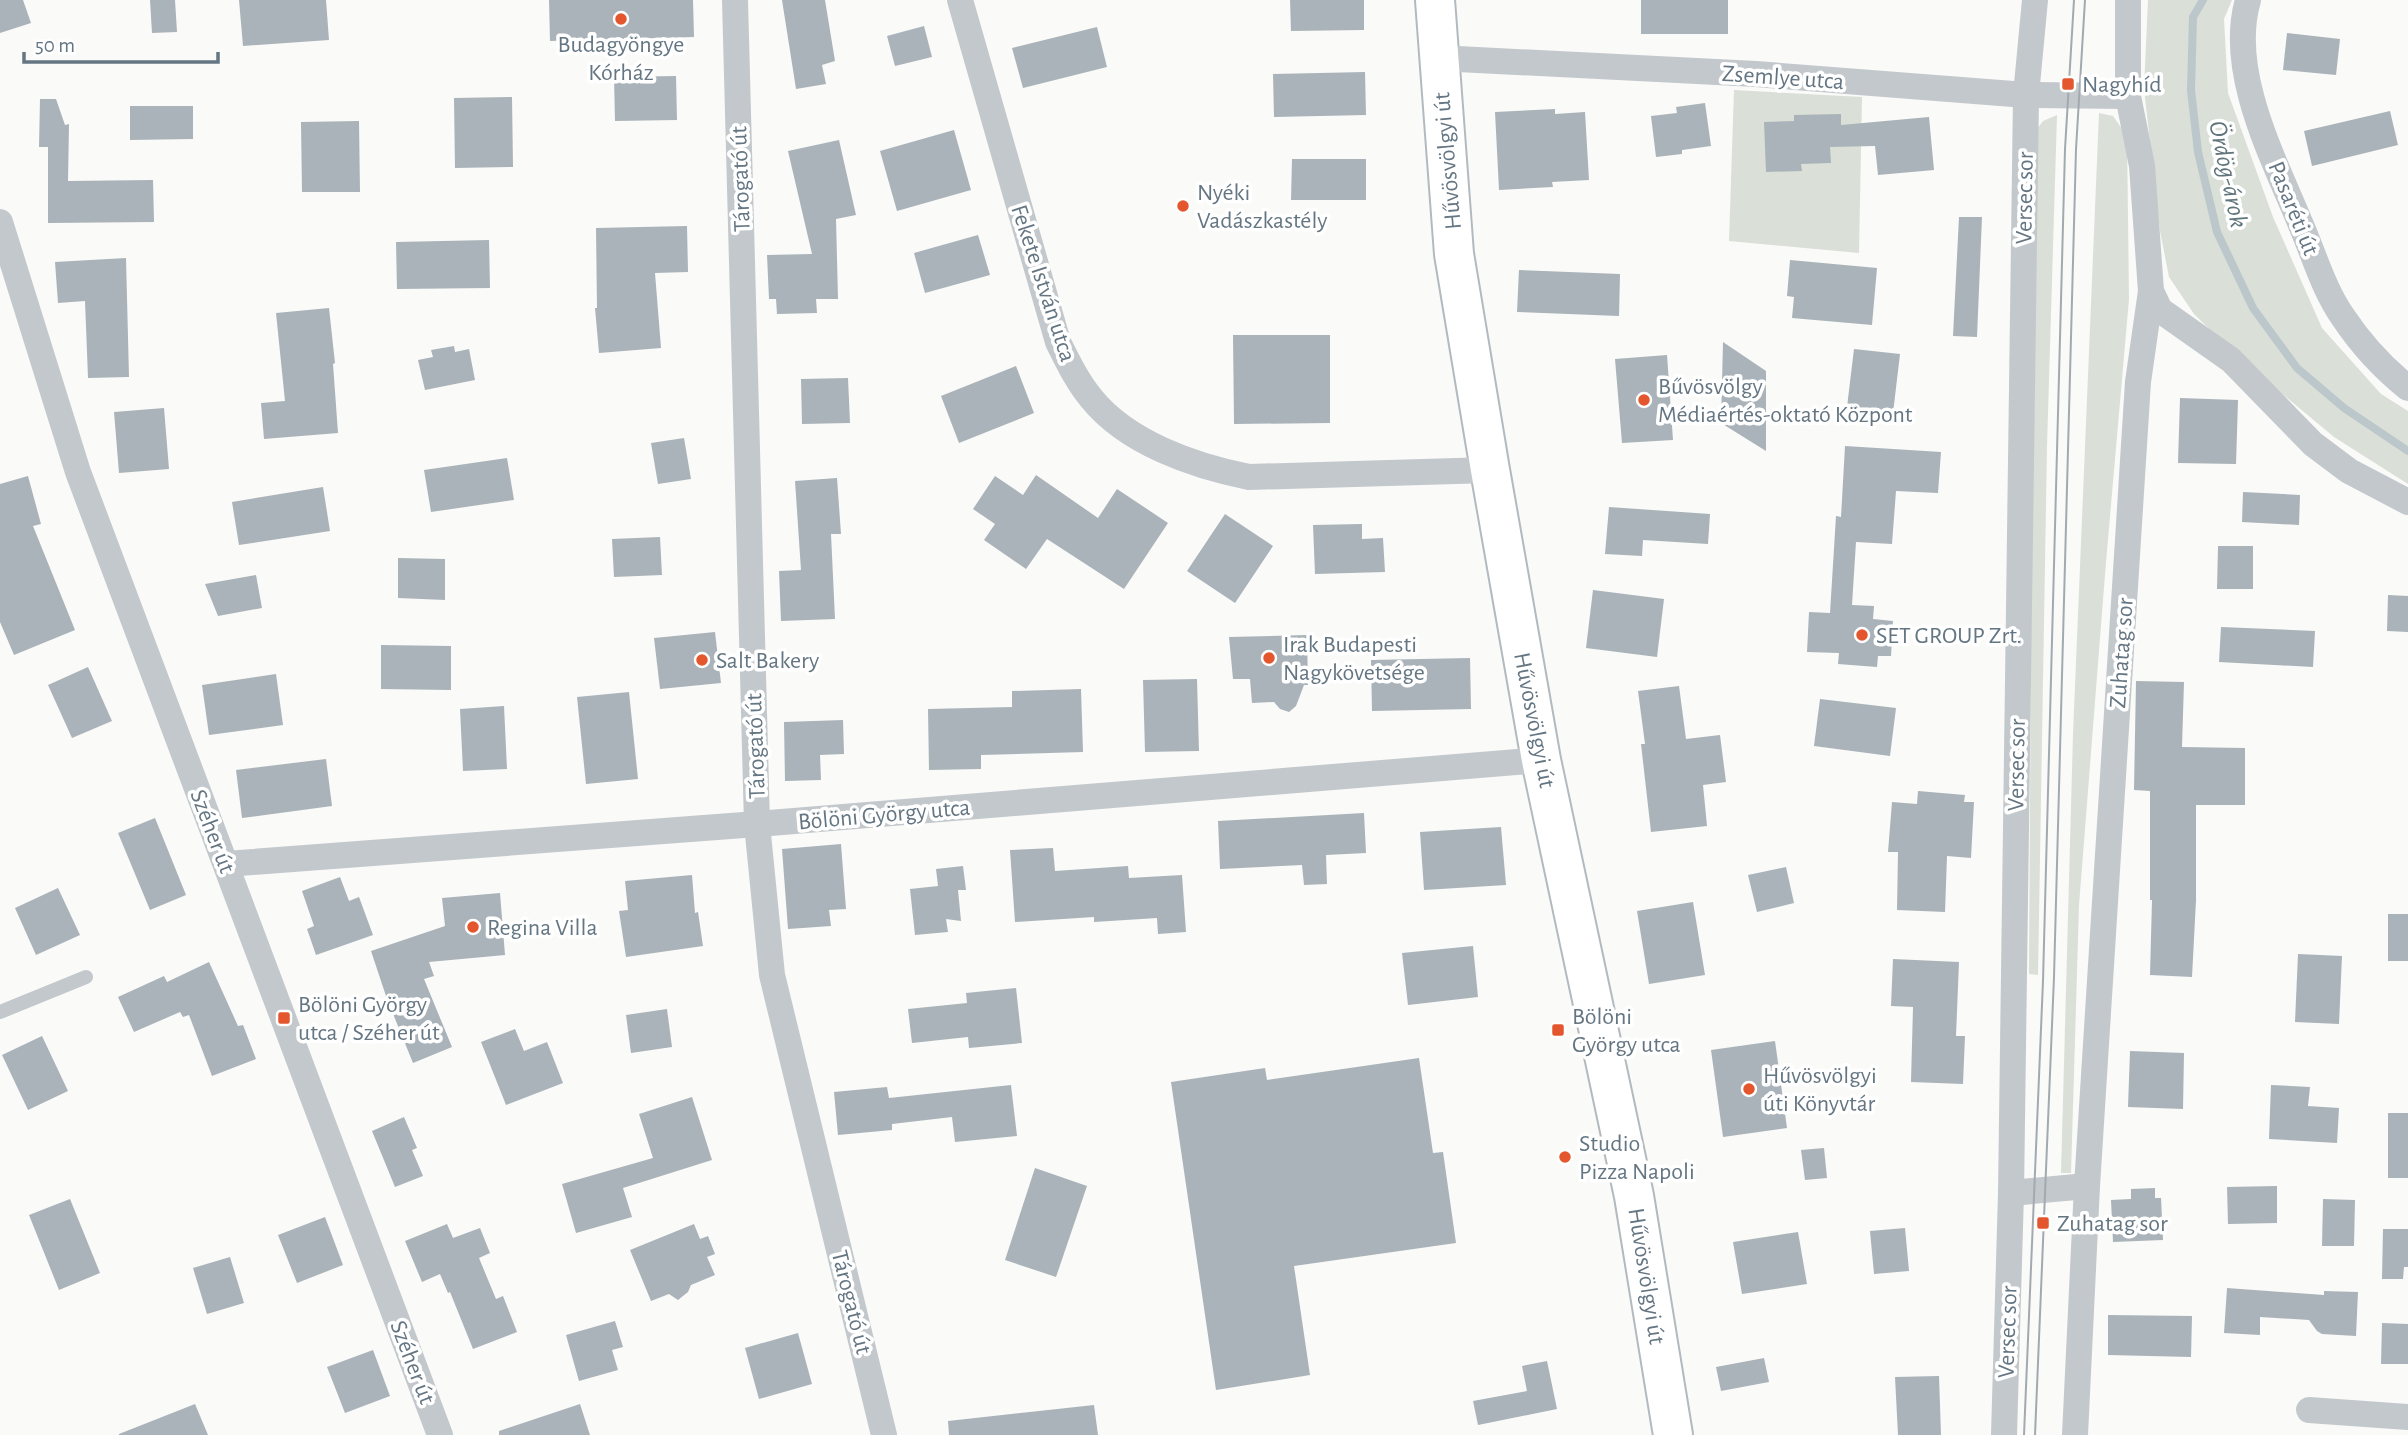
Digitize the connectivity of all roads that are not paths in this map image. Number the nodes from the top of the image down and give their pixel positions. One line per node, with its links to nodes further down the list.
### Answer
1 (735, 0): 16 (street, Tárogató út)
2 (960, 0): 13 (street, Fekete István utca)
3 (1435, 0): 7 (main road, Hűvösvölgyi út)
4 (2035, 0): 8 (street, Versec sor)
5 (2128, 0): 9 (street, Zuhatag sor)
6 (2248, 0): 12 (street, Pasaréti út)
7 (1438, 58): 8 (street, Zsemlye utca); 13 (main road, Hűvösvölgyi út)
8 (2025, 95): 9 (street, Zsemlye utca); 21 (street, Versec sor)
9 (2128, 96): 11 (street, Zuhatag sor)
10 (0, 222): 17 (street, Széher út)
11 (2151, 290): 14 (street); 20 (street, Zuhatag sor)
12 (2408, 388)
13 (1490, 470): 15 (main road, Hűvösvölgyi út)
14 (2408, 502)
15 (1541, 760): 16 (street, Bölöni György utca); 26 (main road, Hűvösvölgyi út)
16 (757, 824): 17 (street, Bölöni György utca); 25 (street, Tárogató út)
17 (226, 864): 24 (street, Széher út)
18 (86, 977): 19 (lane)
19 (0, 1012)
20 (2087, 1186): 21 (street); 28 (street, Zuhatag sor)
21 (2011, 1192): 27 (street, Versec sor)
22 (2309, 1410): 23 (street)
23 (2408, 1417)
24 (440, 1435)
25 (884, 1435)
26 (1671, 1435)
27 (2004, 1435)
28 (2075, 1435)

